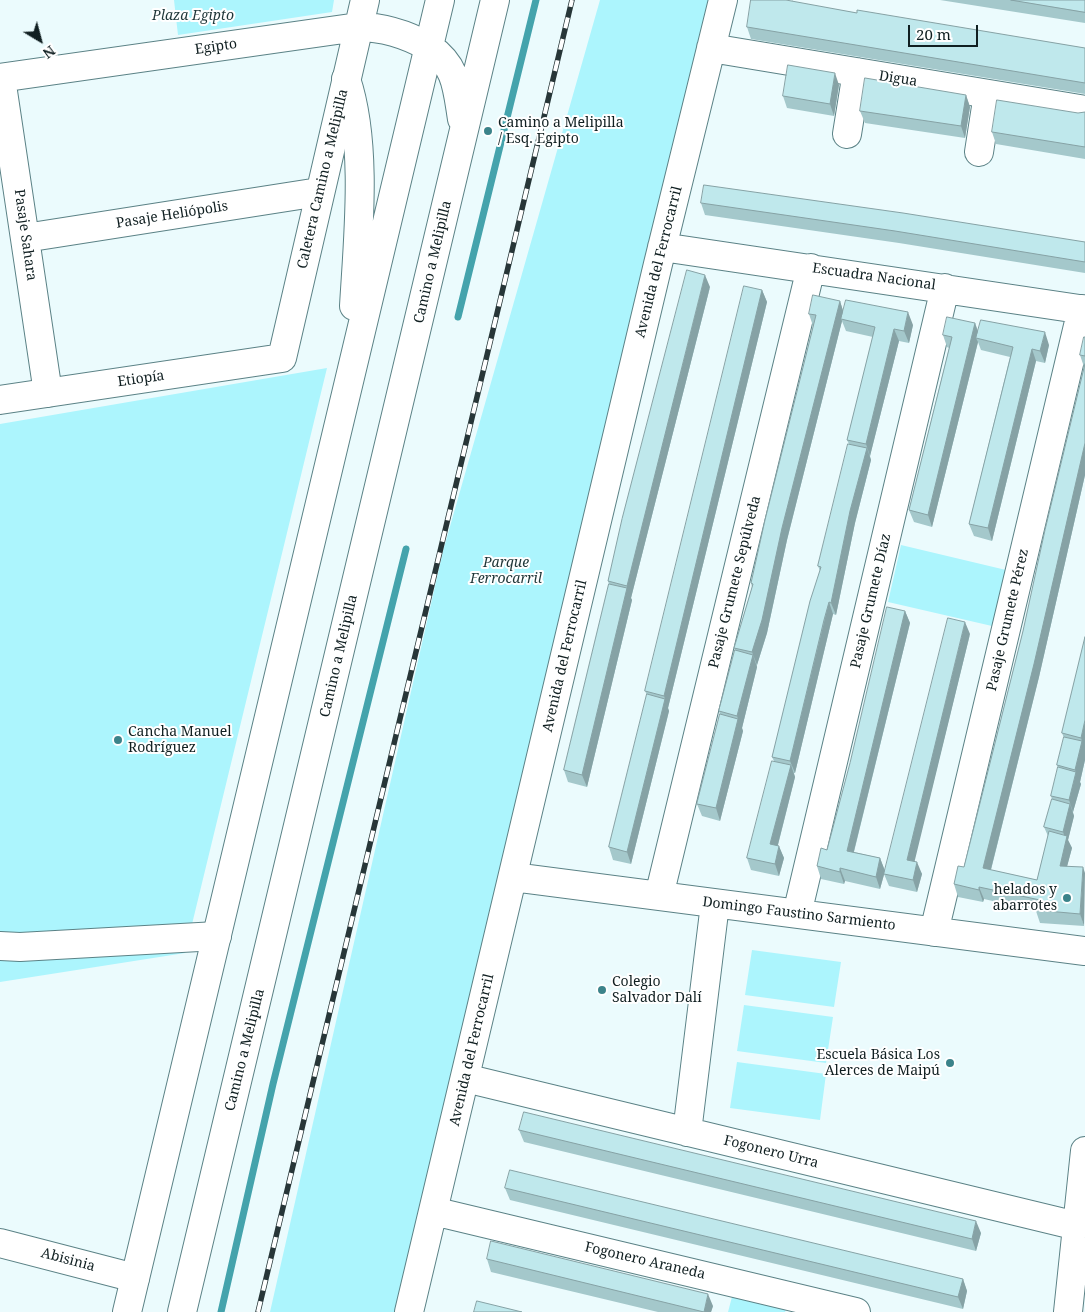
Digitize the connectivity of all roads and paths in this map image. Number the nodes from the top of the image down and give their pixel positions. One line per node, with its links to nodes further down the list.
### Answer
1 (364, 0): 5 (street, Caletera Camino a Melipilla)
2 (440, 0): 6 (street)
3 (495, 0): 13 (street, Camino a Melipilla)
4 (723, 0): 7 (street, Avenida del Ferrocarril)
5 (358, 26): 6 (street, Egipto); 9 (street, Egipto); 10 (street, Caletera Camino a Melipilla)
6 (429, 47): 13 (street, Egipto); 23 (street)
7 (711, 48): 8 (street, Digua); 18 (street, Avenida del Ferrocarril)
8 (857, 72): 11 (street, Digua); 14 (street)
9 (1, 78): 17 (street, Pasaje Sahara)
10 (346, 79): 16 (street, Caletera Camino a Melipilla); 23 (street)
11 (988, 94): 12 (street, Digua); 15 (street)
12 (1085, 110)
13 (464, 134): 43 (street, Camino a Melipilla)
14 (847, 134)
15 (979, 152)
16 (319, 192): 17 (street, Pasaje Heliópolis); 22 (street, Caletera Camino a Melipilla)
17 (25, 238): 24 (street, Pasaje Sahara)
18 (662, 247): 19 (street, Escuadra Nacional); 26 (street, Avenida del Ferrocarril)
19 (811, 268): 20 (street, Escuadra Nacional); 27 (street, Pasaje Grumete Sepúlveda)
20 (945, 288): 21 (street, Escuadra Nacional); 29 (street, Pasaje Grumete Díaz)
21 (1083, 310): 30 (street, Pasaje Grumete Pérez)
22 (282, 358): 24 (street, Etiopía)
23 (349, 377): 31 (street)
24 (48, 393): 25 (street, Etiopía)
25 (0, 400)
26 (513, 877): 27 (street, Domingo Faustino Sarmiento); 34 (street, Avenida del Ferrocarril)
27 (659, 896): 28 (street, Domingo Faustino Sarmiento)
28 (715, 904): 29 (street, Domingo Faustino Sarmiento); 35 (street)
29 (797, 914): 30 (street, Domingo Faustino Sarmiento)
30 (934, 932): 33 (street, Domingo Faustino Sarmiento)
31 (217, 936): 32 (street); 40 (street)
32 (0, 946)
33 (1085, 951)
34 (465, 1078): 35 (street, Fogonero Urra); 37 (street, Avenida del Ferrocarril)
35 (687, 1132): 38 (street, Fogonero Urra)
36 (1085, 1151): 38 (street)
37 (433, 1211): 44 (street, Avenida del Ferrocarril); 45 (street, Fogonero Araneda)
38 (1077, 1226): 41 (street)
39 (0, 1242): 40 (street, Abisinia)
40 (136, 1278): 42 (street)
41 (1074, 1300)
42 (127, 1312)
43 (182, 1312)
44 (409, 1312)
45 (856, 1312)

